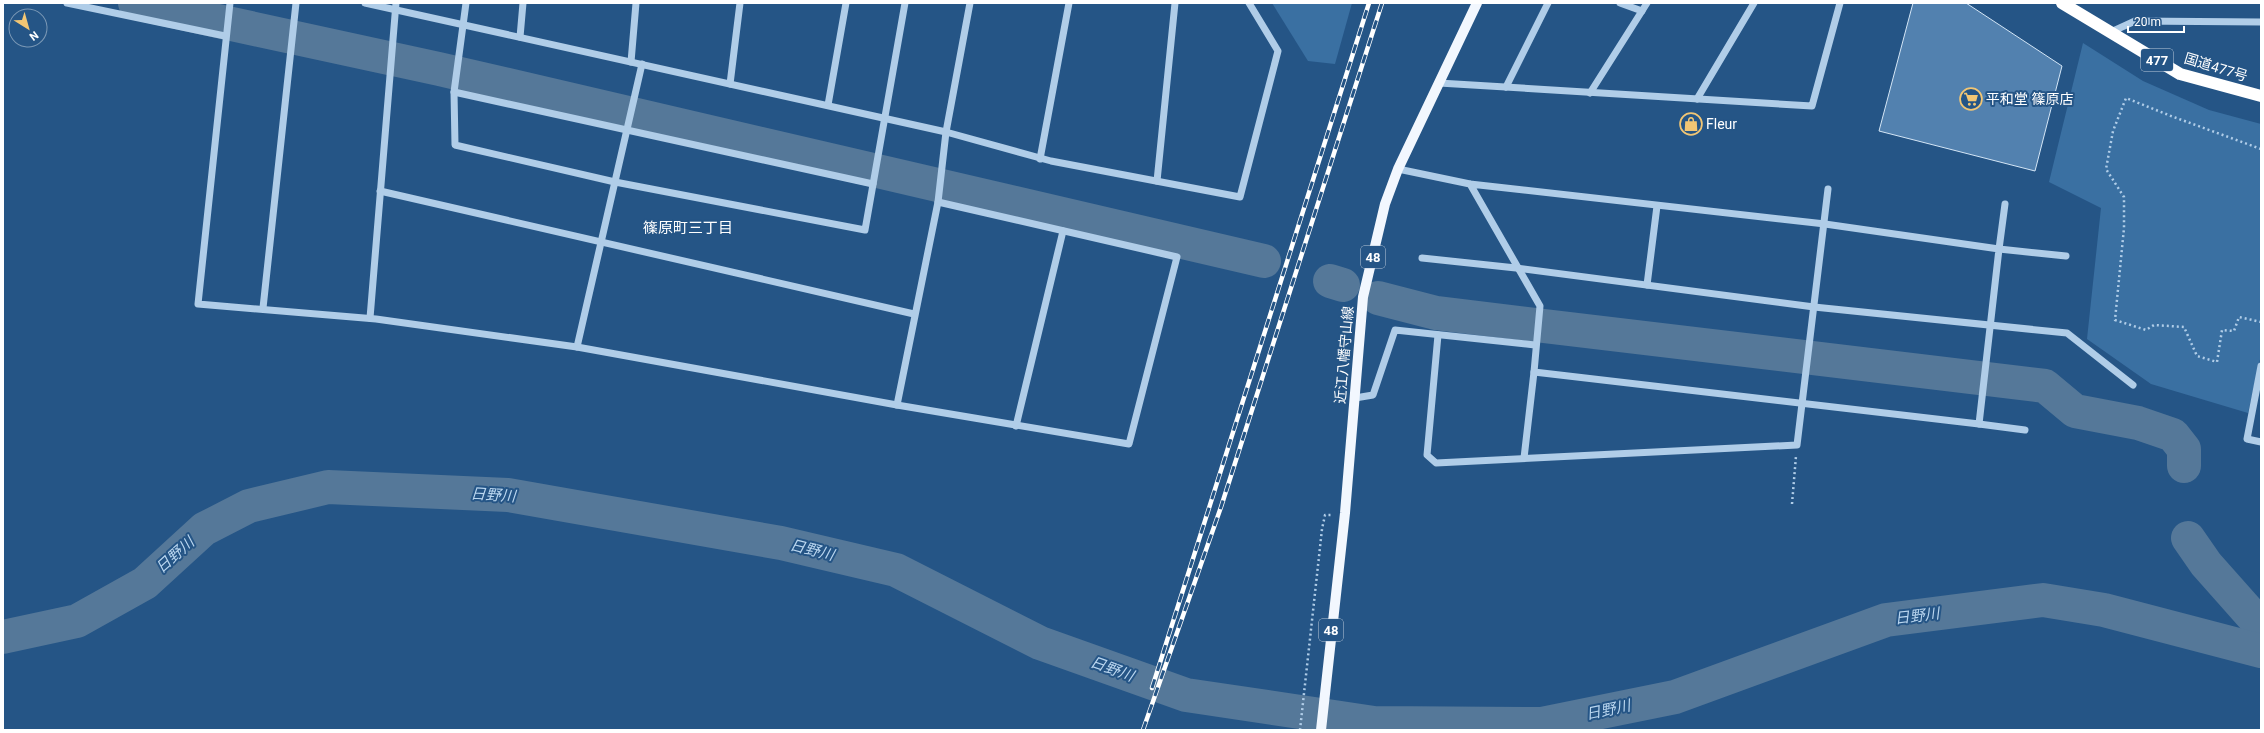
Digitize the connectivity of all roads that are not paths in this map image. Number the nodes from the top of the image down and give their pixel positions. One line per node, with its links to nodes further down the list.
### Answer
1 (67, 3): 27 (street)
2 (230, 3): 27 (street)
3 (296, 3): 62 (street)
4 (365, 3): 22 (street)
5 (466, 3): 25 (street)
6 (523, 3): 28 (street)
7 (636, 3): 29 (street)
8 (740, 3): 32 (street)
9 (846, 3): 38 (street)
10 (905, 3): 39 (street)
11 (970, 3): 41 (street)
12 (1069, 3): 42 (street)
13 (1176, 3): 45 (street)
14 (1249, 3): 45 (street)
15 (1477, 3): 31 (main road, 近江八幡守山線 / 48)
16 (1548, 3): 33 (street)
17 (1620, 3): 23 (street)
18 (1647, 3): 23 (street)
19 (1754, 3): 37 (street)
20 (1840, 3): 37 (street)
21 (2062, 3): 26 (highway, 国道477号 / 477)
22 (396, 6): 25 (street); 49 (street)
23 (1642, 11): 35 (street)
24 (2261, 22): 26 (street)
25 (464, 25): 28 (street); 34 (street)
26 (2111, 32): 36 (highway, 国道477号 / 477)
27 (226, 33): 62 (street)
28 (520, 37): 29 (street)
29 (631, 62): 30 (street)
30 (642, 64): 32 (street); 40 (street)
31 (1439, 83): 33 (street); 43 (main road, 近江八幡守山線 / 48)
32 (730, 84): 38 (street)
33 (1506, 87): 35 (street)
34 (454, 92): 40 (street); 46 (street)
35 (1590, 93): 37 (street)
36 (2261, 96)
37 (1697, 99)
38 (828, 105): 39 (street)
39 (884, 118): 41 (street); 44 (street)
40 (627, 130): 44 (street); 46 (street)
41 (946, 132): 42 (street); 50 (street)
42 (1040, 159): 45 (street)
43 (1398, 168): 47 (street); 72 (main road, 近江八幡守山線 / 48)
44 (873, 181): 46 (street)
45 (1157, 181)
46 (615, 182): 55 (street)
47 (1470, 184): 52 (street); 59 (street)
48 (1828, 189): 53 (street)
49 (380, 191): 55 (street); 64 (street)
50 (938, 202): 54 (street); 63 (street)
51 (2005, 204): 56 (street)
52 (1657, 206): 53 (street); 60 (street)
53 (1825, 224): 56 (street); 61 (street)
54 (1062, 231): 76 (street); 76 (street)
55 (602, 242): 63 (street); 68 (street)
56 (1999, 249): 57 (street); 65 (street)
57 (2066, 256)
58 (1422, 258): 59 (street)
59 (1516, 268): 60 (street); 67 (street)
60 (1647, 285): 61 (street)
61 (1814, 307): 65 (street); 73 (street)
62 (263, 308): 64 (street)
63 (914, 314): 74 (street)
64 (370, 318): 68 (street)
65 (1991, 327): 71 (street); 75 (street)
66 (1438, 335): 67 (street); 72 (street); 79 (street)
67 (1535, 345): 70 (street)
68 (577, 347): 74 (street)
69 (2261, 366): 78 (street)
70 (1534, 372): 73 (street); 79 (street)
71 (2133, 385)
72 (1355, 398): 80 (main road, 近江八幡守山線 / 48)
73 (1804, 404): 75 (street); 79 (street)
74 (896, 405): 76 (street)
75 (1979, 424): 77 (street)
76 (1016, 426)
77 (2025, 430)
78 (2261, 442)
79 (1524, 458)
80 (1321, 730)

